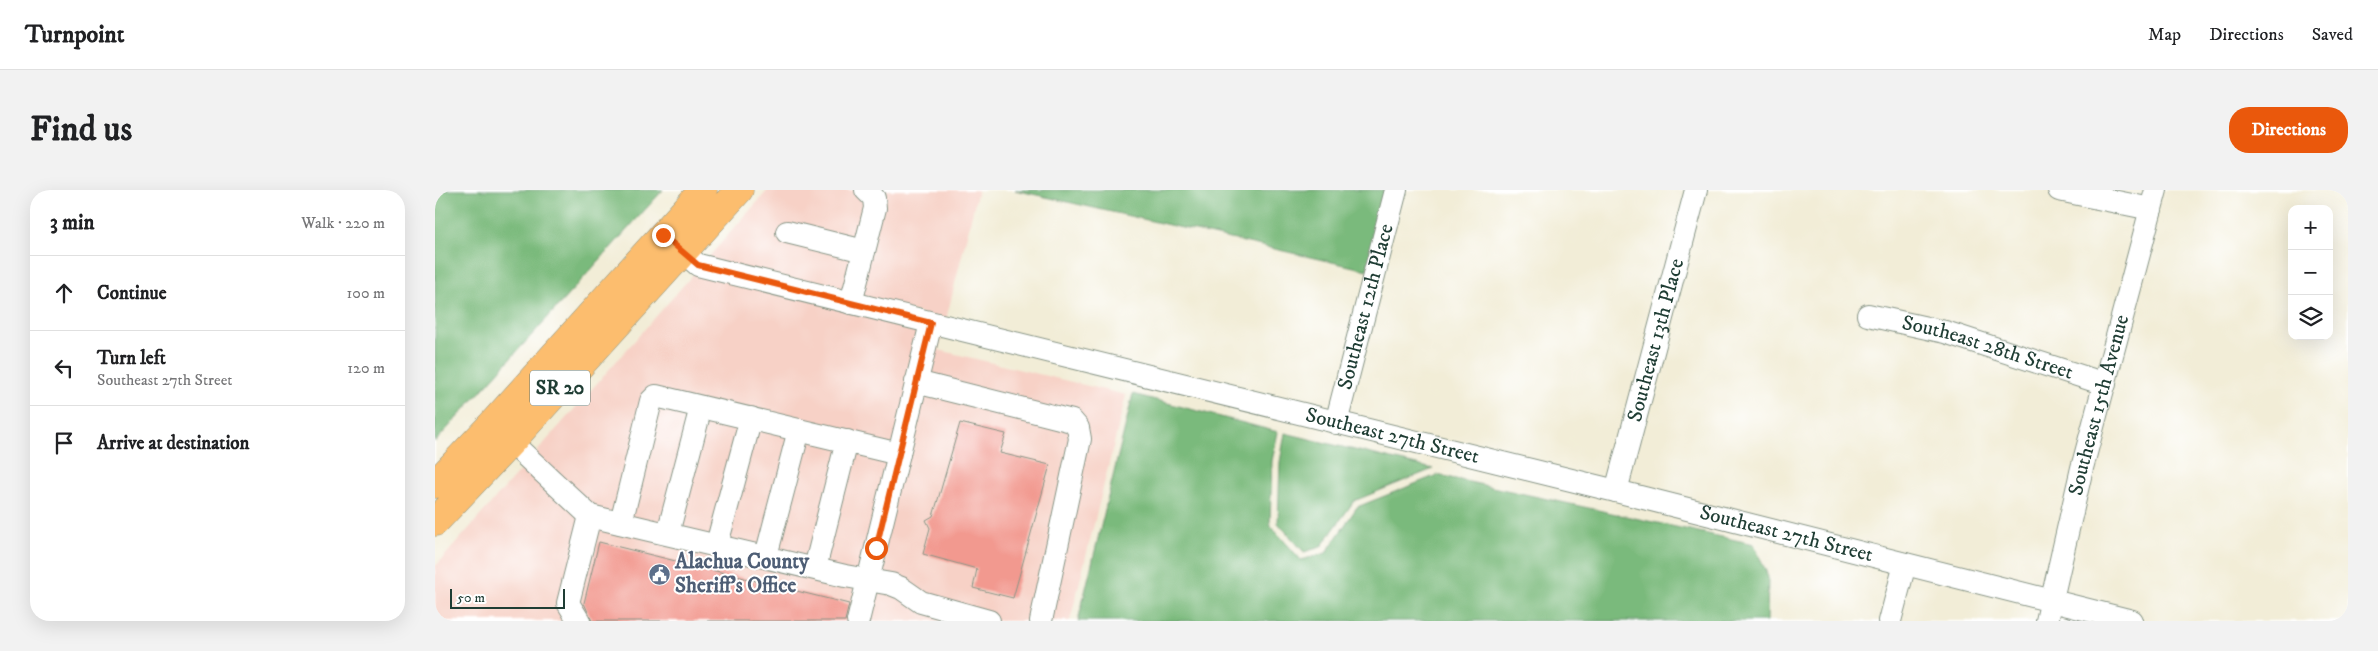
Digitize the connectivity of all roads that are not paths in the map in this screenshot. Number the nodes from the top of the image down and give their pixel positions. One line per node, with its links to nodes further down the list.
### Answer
1 (703, 190): 9 (highway, SR 20)
2 (739, 190): 11 (highway, SR 20)
3 (866, 190): 10 (street)
4 (1395, 190): 19 (street, Southeast 12th Place)
5 (1696, 190): 25 (street, Southeast 13th Place)
6 (2059, 190): 7 (street)
7 (2154, 200): 16 (street, Southeast 15th Avenue)
8 (787, 232): 10 (street)
9 (663, 235): 11 (street, Southeast 27th Street); 21 (highway, SR 20)
10 (864, 251): 12 (street)
11 (683, 253): 12 (street, Southeast 27th Street); 21 (highway, SR 20)
12 (851, 304): 14 (street, Southeast 27th Street)
13 (1868, 315): 16 (street, Southeast 28th Street)
14 (931, 323): 15 (street); 19 (street, Southeast 27th Street)
15 (916, 382): 23 (street); 40 (street)
16 (2105, 384): 35 (street, Southeast 15th Avenue)
17 (701, 407): 18 (street); 28 (street); 29 (street)
18 (751, 418): 20 (street); 30 (street)
19 (1336, 423): 25 (street, Southeast 27th Street)
20 (799, 430): 22 (street); 31 (street)
21 (501, 433): 24 (highway, SR 20); 26 (street); 27 (highway, SR 20)
22 (847, 441): 23 (street); 33 (street)
23 (899, 454): 34 (street)
24 (435, 484)
25 (1616, 491): 32 (street, Southeast 27th Street)
26 (591, 516): 28 (street); 37 (street)
27 (435, 522)
28 (621, 522): 29 (street)
29 (667, 533): 30 (street)
30 (717, 544): 31 (street)
31 (766, 556): 33 (street)
32 (1905, 564): 35 (street, Southeast 27th Street); 41 (street)
33 (815, 568): 34 (street)
34 (868, 580): 36 (street); 38 (street)
35 (2049, 611): 42 (street, Southeast 27th Street)
36 (946, 616): 39 (street)
37 (579, 621)
38 (858, 621)
39 (989, 621)
40 (1041, 621)
41 (1891, 621)
42 (2132, 621)

